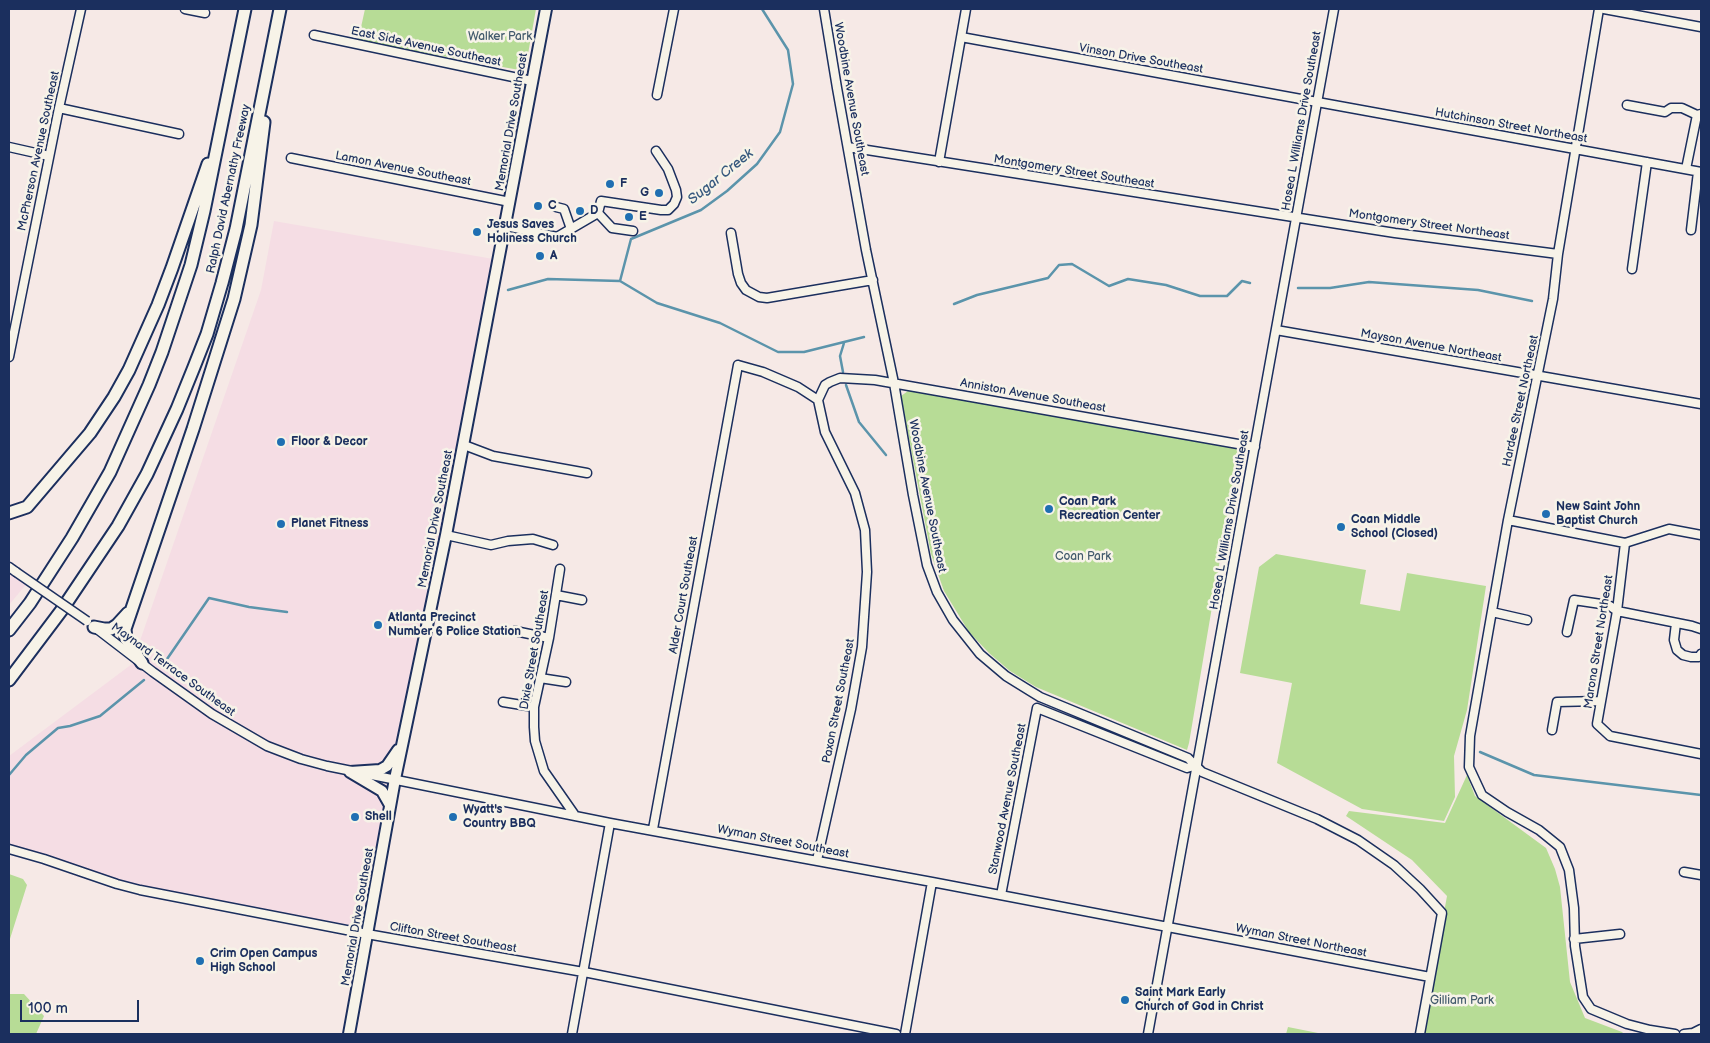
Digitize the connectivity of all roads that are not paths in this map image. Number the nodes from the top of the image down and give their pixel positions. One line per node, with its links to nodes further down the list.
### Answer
1 (81, 9): 22 (street, McPherson Avenue Southeast)
2 (185, 9): 12 (street)
3 (246, 9): 19 (highway, Ralph David Abernathy Freeway)
4 (280, 9): 16 (highway, Ralph David Abernathy Freeway)
5 (546, 9): 17 (main road, Memorial Drive Southeast)
6 (674, 9): 18 (street)
7 (824, 9): 26 (street, Woodbine Avenue Southeast)
8 (966, 9): 15 (street)
9 (1334, 9): 20 (street, Hosea L Williams Drive Southeast)
10 (1599, 9): 27 (street, Hardee Street Northeast)
11 (1604, 9): 13 (street)
12 (205, 13)
13 (1701, 28)
14 (314, 35): 17 (street, East Side Avenue Southeast)
15 (961, 37): 20 (street, Vinson Drive Southeast); 31 (street)
16 (274, 40): 66 (highway); 80 (highway, Ralph David Abernathy Freeway)
17 (532, 81): 35 (main road, Memorial Drive Southeast)
18 (658, 95)
19 (227, 101): 56 (highway); 72 (highway, Ralph David Abernathy Freeway)
20 (1317, 103): 27 (street, Hutchinson Street Northeast); 38 (street, Hosea L Williams Drive Southeast)
21 (1627, 105): 23 (street)
22 (59, 108): 24 (street); 29 (street, McPherson Avenue Southeast)
23 (1699, 114): 33 (street)
24 (179, 134)
25 (9, 147): 29 (street)
26 (848, 147): 31 (street, Montgomery Street Southeast); 46 (street, Woodbine Avenue Southeast)
27 (1576, 149): 32 (street, Hutchinson Street Northeast); 44 (street, Hardee Street Northeast)
28 (656, 151): 37 (street)
29 (50, 156): 48 (street, McPherson Avenue Southeast)
30 (291, 158): 35 (street, Lamon Avenue Southeast)
31 (939, 162): 38 (street, Montgomery Street Southeast)
32 (1647, 162): 33 (street, Hutchinson Street Northeast); 45 (street)
33 (1686, 169): 34 (street, Hutchinson Street Northeast)
34 (1700, 172): 41 (street)
35 (510, 202): 39 (main road, Memorial Drive Southeast)
36 (556, 207): 40 (street)
37 (598, 213): 40 (street); 42 (street)
38 (1296, 218): 44 (street, Montgomery Street Northeast); 47 (street, Hosea L Williams Drive Southeast)
39 (506, 226): 40 (street); 53 (main road, Memorial Drive Southeast)
40 (571, 229)
41 (1691, 230)
42 (633, 231)
43 (731, 233): 46 (street)
44 (1558, 254): 49 (street, Hardee Street Northeast)
45 (1632, 270)
46 (873, 280): 50 (street, Woodbine Avenue Southeast)
47 (1276, 330): 49 (street, Mayson Avenue Northeast); 54 (street, Hosea L Williams Drive Southeast)
48 (9, 357)
49 (1538, 376): 52 (street, Mayson Avenue Northeast); 57 (street, Hardee Street Northeast)
50 (894, 383): 51 (street, Anniston Avenue Southeast); 54 (street, Anniston Avenue Southeast); 88 (street, Woodbine Avenue Southeast)
51 (818, 400): 94 (street, Alder Court Southeast); 96 (street, Paxon Street Southeast)
52 (1701, 404)
53 (464, 445): 55 (street); 59 (main road, Memorial Drive Southeast)
54 (1255, 446): 88 (street, Hosea L Williams Drive Southeast)
55 (587, 473)
56 (9, 513)
57 (1508, 520): 60 (street); 68 (street, Hardee Street Northeast)
58 (1701, 535): 60 (street)
59 (446, 536): 61 (street); 86 (main road, Memorial Drive Southeast)
60 (1626, 543): 67 (street, Marona Street Northeast)
61 (552, 545)
62 (9, 567): 71 (street, Maynard Terrace Southeast, bridge)
63 (560, 569): 64 (street, Dixie Street Southeast)
64 (556, 595): 65 (street); 76 (street, Dixie Street Southeast)
65 (582, 600)
66 (132, 607): 71 (highway); 78 (highway)
67 (1617, 611): 70 (street); 75 (street); 82 (street, Marona Street Northeast)
68 (1492, 612): 69 (street); 104 (street, Hardee Street Northeast)
69 (1527, 620)
70 (1676, 622): 73 (street); 77 (street)
71 (90, 624): 78 (street, Maynard Terrace Southeast)
72 (9, 630)
73 (1701, 630)
74 (515, 631): 76 (street)
75 (1567, 632)
76 (549, 638): 79 (street, Dixie Street Southeast)
77 (1701, 654)
78 (142, 663): 89 (street, Maynard Terrace Southeast)
79 (540, 678): 81 (street); 84 (street, Dixie Street Southeast)
80 (9, 680)
81 (566, 682)
82 (1600, 701): 85 (street); 87 (street, Marona Street Northeast)
83 (503, 702): 84 (street)
84 (534, 707): 92 (street, Dixie Street Southeast)
85 (1552, 730)
86 (403, 740): 89 (main road); 90 (main road, Memorial Drive Southeast)
87 (1701, 754)
88 (1197, 765): 100 (street, Stanwood Avenue Southeast); 101 (street, Hosea L Williams Drive Southeast); 106 (street, Woodbine Avenue Southeast)
89 (350, 772): 90 (street, Maynard Terrace Southeast); 91 (main road)
90 (395, 779): 91 (main road, Memorial Drive Southeast); 92 (street, Wyman Street Southeast)
91 (390, 806): 102 (main road, Memorial Drive Southeast)
92 (574, 814): 93 (street, Wyman Street Southeast)
93 (610, 823): 94 (street, Wyman Street Southeast); 105 (street)
94 (653, 830): 96 (street, Wyman Street Southeast)
95 (9, 849): 102 (street, Clifton Street Southeast)
96 (817, 860): 99 (street, Wyman Street Southeast)
97 (1684, 872): 98 (street)
98 (1701, 875)
99 (932, 882): 100 (street, Wyman Street Southeast); 111 (street)
100 (1001, 895): 101 (street, Wyman Street Southeast)
101 (1168, 927): 106 (street, Wyman Street Northeast); 112 (street, Hosea L Williams Drive Southeast)
102 (367, 934): 105 (street, Clifton Street Southeast); 108 (main road, Memorial Drive Southeast)
103 (1620, 934): 104 (street)
104 (1574, 939): 114 (street)
105 (584, 972): 109 (street); 110 (street, Clifton Street Southeast)
106 (1430, 977): 113 (street)
107 (1701, 1029): 115 (street)
108 (350, 1034)
109 (572, 1034)
110 (896, 1034)
111 (905, 1034)
112 (1148, 1034)
113 (1420, 1034)
114 (1675, 1034)
115 (1684, 1034)

